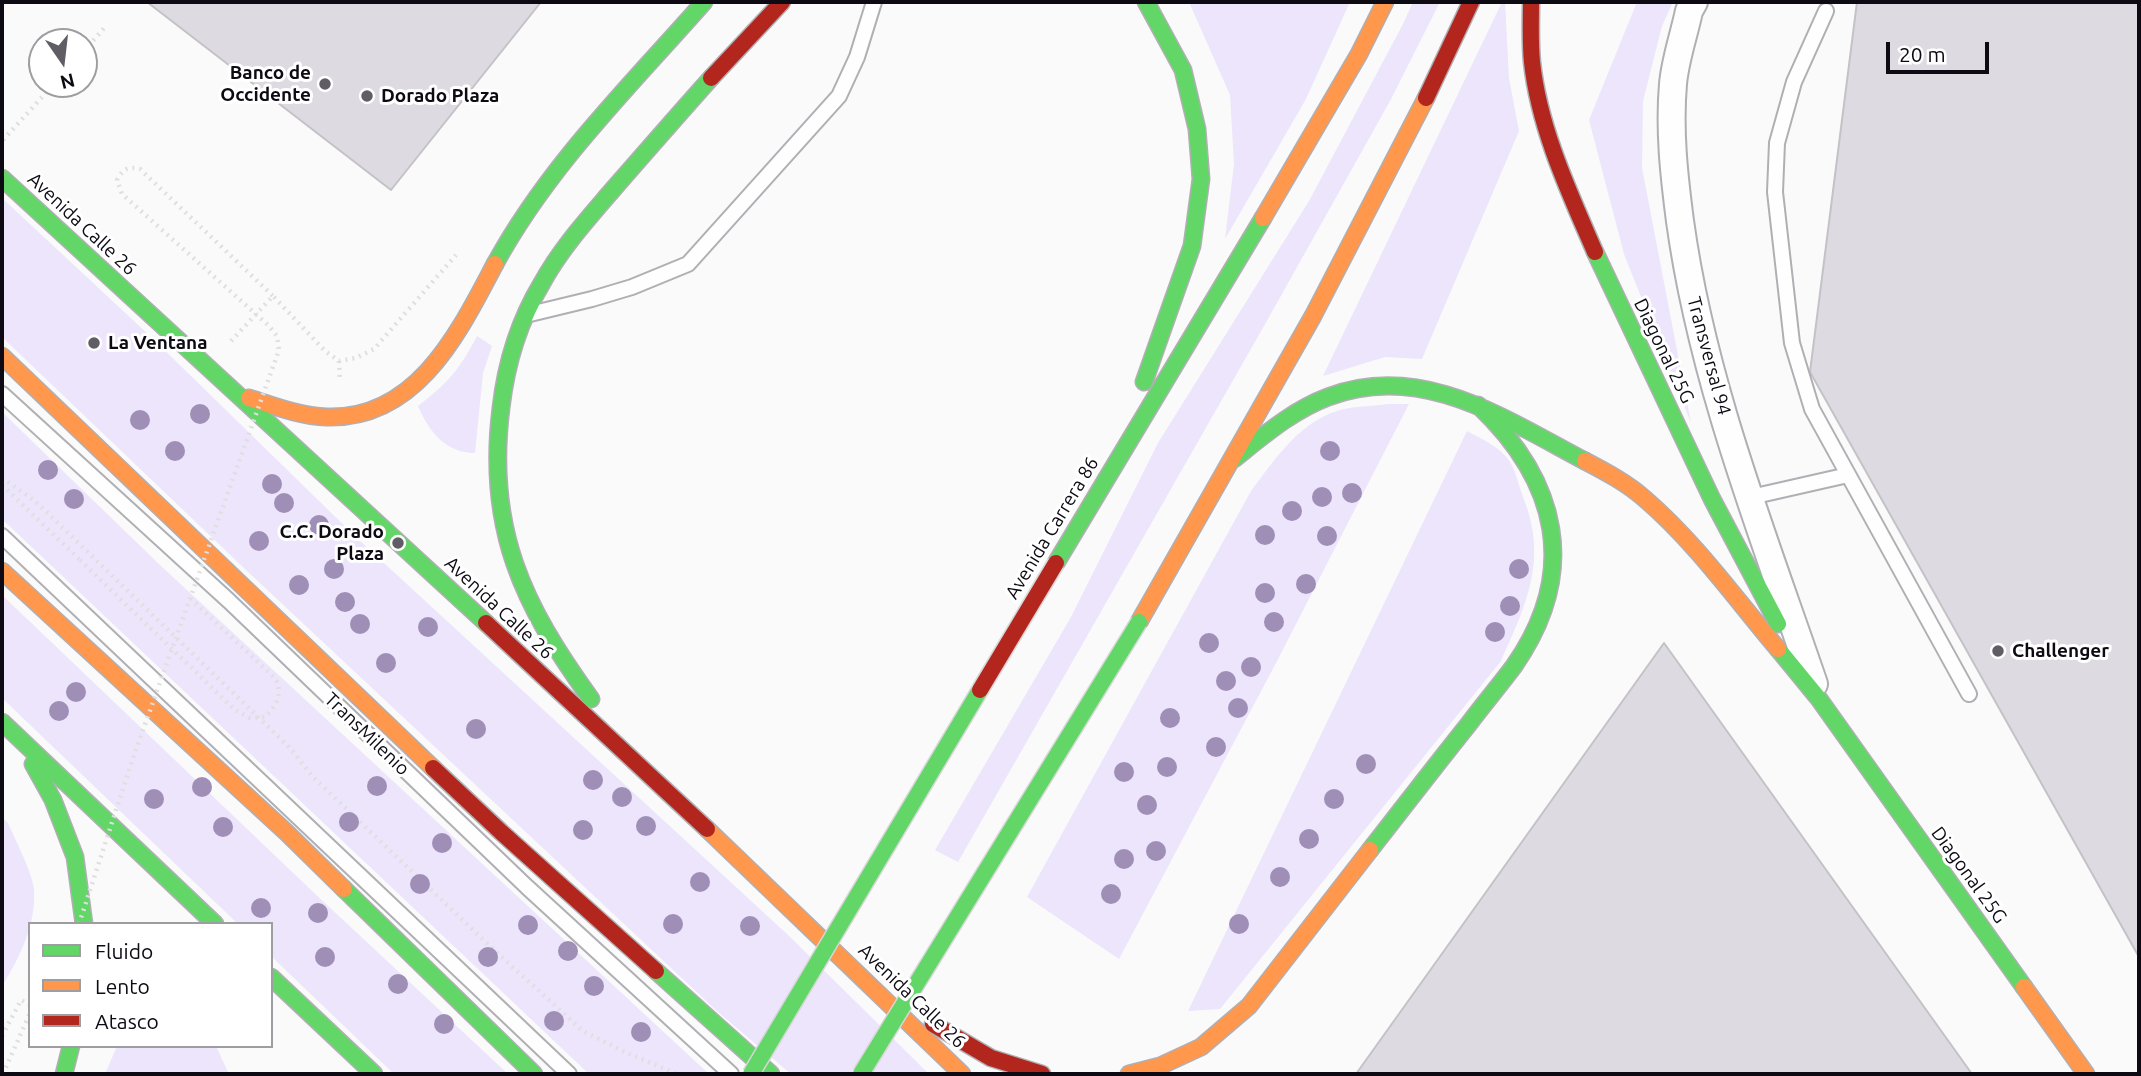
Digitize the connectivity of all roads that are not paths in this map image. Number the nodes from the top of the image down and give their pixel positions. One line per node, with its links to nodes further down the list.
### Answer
1 (704, 2): 13 (main road)
2 (782, 2): 11 (main road)
3 (874, 2): 11 (lane)
4 (1146, 2): 17 (main road)
5 (1385, 2): 17 (main road, Avenida Carrera 86)
6 (1471, 2): 16 (main road)
7 (1531, 2): 23 (main road, Diagonal 25G)
8 (1694, 2): 19 (street, Transversal 94)
9 (1826, 11): 18 (lane)
10 (2, 178): 13 (main road, Avenida Calle 26)
11 (525, 315): 26 (main road)
12 (2, 356): 38 (main road)
13 (233, 393): 26 (main road, Avenida Calle 26)
14 (2, 394): 36 (lane, TransMilenio)
15 (1478, 405): 16 (main road, Diagonal 25G); 23 (main road, Diagonal 25G); 42 (main road)
16 (1232, 460): 39 (main road, bridge)
17 (1114, 466): 37 (main road, Avenida Carrera 86, bridge)
18 (1848, 475): 19 (lane); 22 (lane)
19 (1751, 498): 23 (street, Transversal 94)
20 (2, 536): 35 (lane)
21 (2, 571): 34 (main road)
22 (1969, 694)
23 (1819, 699): 43 (main road, Diagonal 25G)
24 (2, 722): 25 (main road)
25 (19, 738): 27 (main road); 28 (main road)
26 (646, 774): 29 (main road, Avenida Calle 26)
27 (81, 922)
28 (213, 922)
29 (863, 977): 40 (main road, Avenida Calle 26); 41 (main road)
30 (273, 979): 33 (main road)
31 (70, 1048): 32 (main road)
32 (64, 1074)
33 (374, 1074)
34 (534, 1074)
35 (569, 1074)
36 (731, 1074)
37 (751, 1074)
38 (771, 1074)
39 (861, 1074)
40 (962, 1074)
41 (1042, 1074)
42 (1129, 1074)
43 (2086, 1074)

